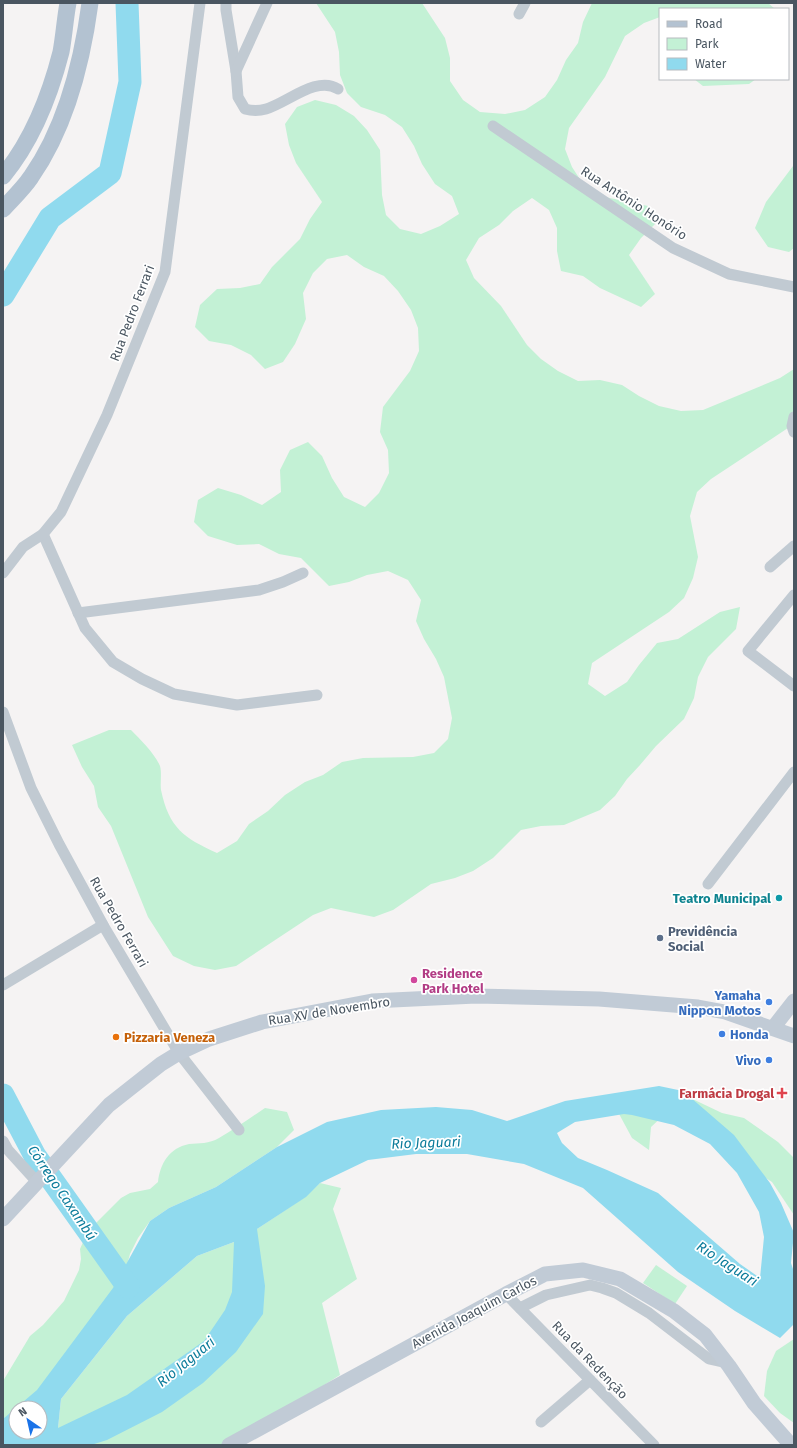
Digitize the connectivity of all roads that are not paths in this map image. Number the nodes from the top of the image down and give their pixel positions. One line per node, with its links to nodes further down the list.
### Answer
1 (68, 3): 11 (main road)
2 (90, 3): 12 (main road)
3 (200, 3): 16 (street, Rua Pedro Ferrari)
4 (226, 3): 8 (street)
5 (267, 3): 8 (street)
6 (525, 3): 7 (street)
7 (519, 14)
8 (236, 71): 9 (street)
9 (338, 89)
10 (493, 126): 13 (street, Rua Antônio Honório)
11 (3, 176)
12 (3, 209)
13 (794, 288)
14 (794, 417): 15 (street)
15 (794, 432)
16 (43, 534): 19 (street, Rua Pedro Ferrari); 22 (street)
17 (794, 546): 18 (street)
18 (770, 567)
19 (3, 573)
20 (303, 573): 22 (street)
21 (794, 594): 23 (street)
22 (78, 613): 24 (street)
23 (794, 686)
24 (317, 695)
25 (3, 712): 28 (street, Rua Pedro Ferrari)
26 (794, 772): 27 (street)
27 (708, 884)
28 (103, 925): 29 (street); 33 (street, Rua Pedro Ferrari)
29 (3, 985)
30 (794, 1001): 31 (main road)
31 (773, 1028): 32 (main road, Rua XV de Novembro); 33 (main road, Rua XV de Novembro)
32 (794, 1036)
33 (179, 1053): 34 (street, Rua Pedro Ferrari); 36 (main road, Rua XV de Novembro)
34 (239, 1130)
35 (3, 1141): 36 (street)
36 (39, 1181): 37 (main road, Rua XV de Novembro)
37 (3, 1219)
38 (506, 1294): 39 (street, Rua da Redenção); 40 (main road, Avenida Joaquim Carlos); 43 (main road, Avenida Joaquim Carlos)
39 (520, 1308): 40 (street); 41 (street, Rua da Redenção)
40 (726, 1363): 45 (main road, Avenida Joaquim Carlos)
41 (590, 1380): 42 (street); 44 (street, Rua da Redenção)
42 (541, 1422)
43 (229, 1445)
44 (654, 1445)
45 (791, 1445)

